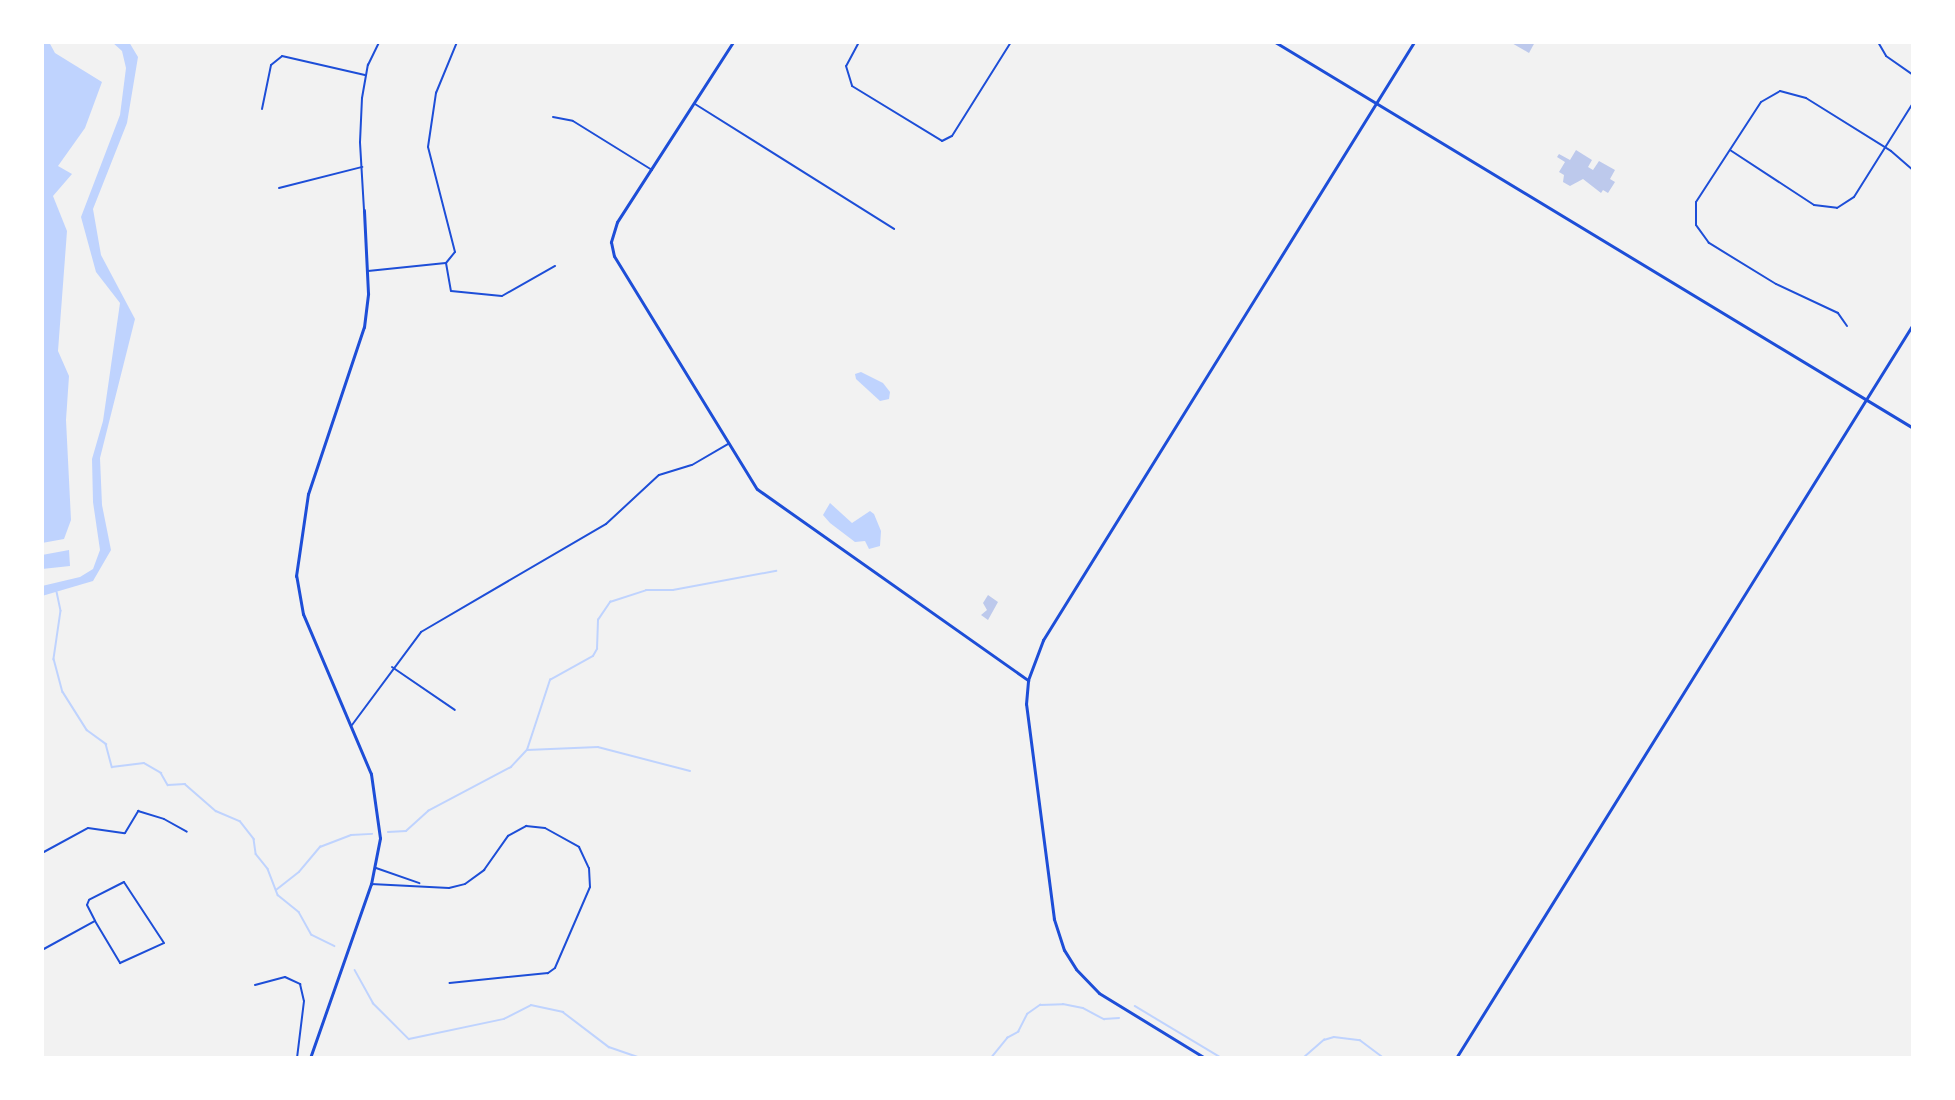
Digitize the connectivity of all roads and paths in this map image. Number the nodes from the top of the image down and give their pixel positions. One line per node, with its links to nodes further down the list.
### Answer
1 (379, 42): 9 (street)
2 (457, 42): 24 (street)
3 (733, 42): 12 (street)
4 (859, 42): 5 (street)
5 (1011, 42)
6 (1275, 42): 13 (street)
7 (1414, 42): 13 (street)
8 (1878, 42): 10 (street)
9 (365, 75): 14 (street); 18 (street)
10 (1913, 75)
11 (1913, 103): 16 (street)
12 (695, 104): 19 (street); 23 (street)
13 (1377, 104): 29 (street); 33 (street)
14 (262, 109)
15 (553, 117): 19 (street)
16 (1886, 147): 17 (street); 17 (street); 20 (street)
17 (1730, 150): 28 (street)
18 (362, 167): 21 (street); 22 (street)
19 (652, 170): 31 (street)
20 (1913, 170)
21 (279, 188)
22 (364, 210): 26 (street)
23 (894, 229)
24 (446, 263): 25 (street); 26 (street)
25 (555, 266)
26 (368, 271): 35 (street)
27 (1913, 324): 29 (street)
28 (1847, 326)
29 (1866, 399): 30 (street); 48 (street)
30 (1913, 428)
31 (728, 444): 32 (street); 33 (street)
32 (392, 667): 34 (street); 35 (street)
33 (1028, 680): 47 (street)
34 (455, 710)
35 (352, 725): 38 (street)
36 (187, 832): 37 (street)
37 (42, 853)
38 (376, 868): 39 (street); 40 (street)
39 (372, 884): 40 (street); 46 (street)
40 (422, 884): 43 (street)
41 (95, 921): 41 (street); 42 (street)
42 (42, 950)
43 (450, 983)
44 (255, 985): 45 (street)
45 (297, 1058)
46 (310, 1058)
47 (1205, 1058)
48 (1456, 1058)

